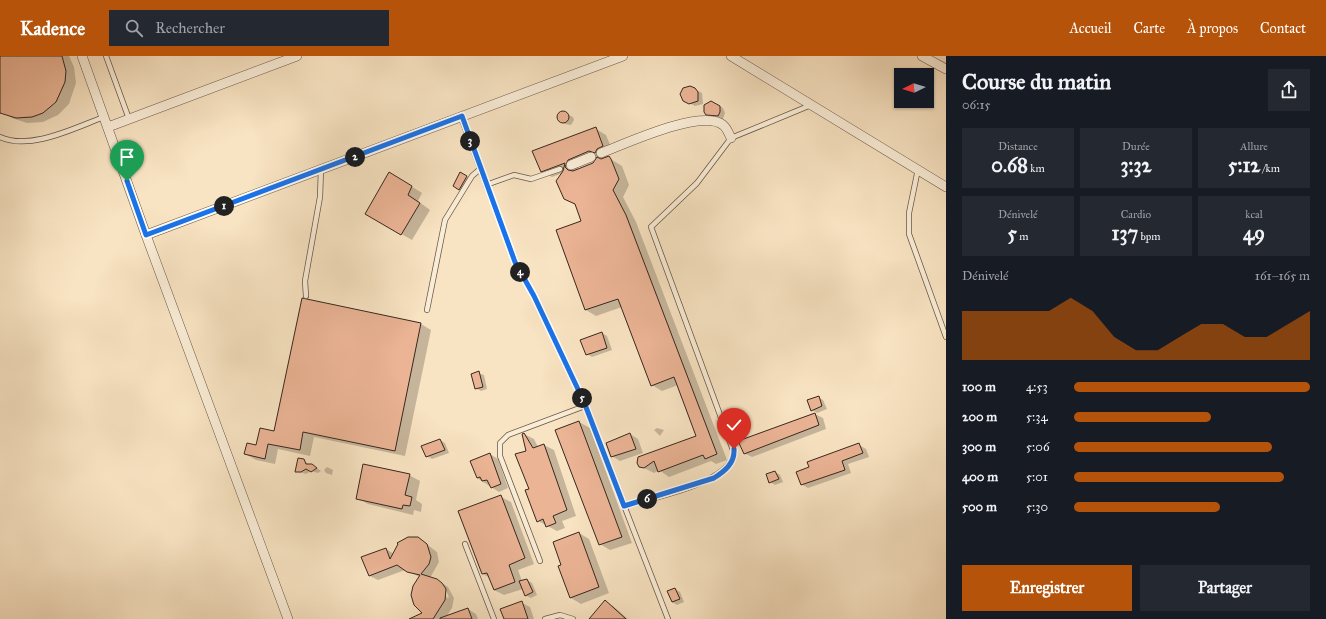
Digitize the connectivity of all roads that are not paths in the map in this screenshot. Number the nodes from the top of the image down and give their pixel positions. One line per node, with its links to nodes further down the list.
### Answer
1 (82, 56): 10 (street)
2 (106, 56): 11 (lane)
3 (297, 56): 11 (street)
4 (623, 56): 9 (street)
5 (731, 56): 8 (street)
6 (922, 56): 7 (street)
7 (946, 69)
8 (812, 105): 14 (lane); 19 (street)
9 (462, 116): 20 (street); 21 (lane)
10 (104, 117): 12 (street); 13 (lane)
11 (129, 119): 12 (street)
12 (108, 127): 24 (street)
13 (0, 137)
14 (731, 138): 15 (street); 29 (lane)
15 (601, 153)
16 (591, 157): 17 (street)
17 (571, 164)
18 (560, 169): 22 (lane)
19 (918, 169): 23 (street); 27 (lane)
20 (321, 170): 24 (street); 25 (lane)
21 (480, 170): 22 (lane); 26 (lane)
22 (486, 185): 28 (lane)
23 (946, 186)
24 (146, 235): 32 (street)
25 (306, 296)
26 (427, 310)
27 (946, 337)
28 (585, 406): 29 (lane); 31 (lane)
29 (624, 506): 36 (lane)
30 (465, 544): 33 (lane)
31 (540, 561)
32 (288, 619)
33 (494, 619)
34 (545, 619): 35 (lane)
35 (573, 619)
36 (668, 619)

